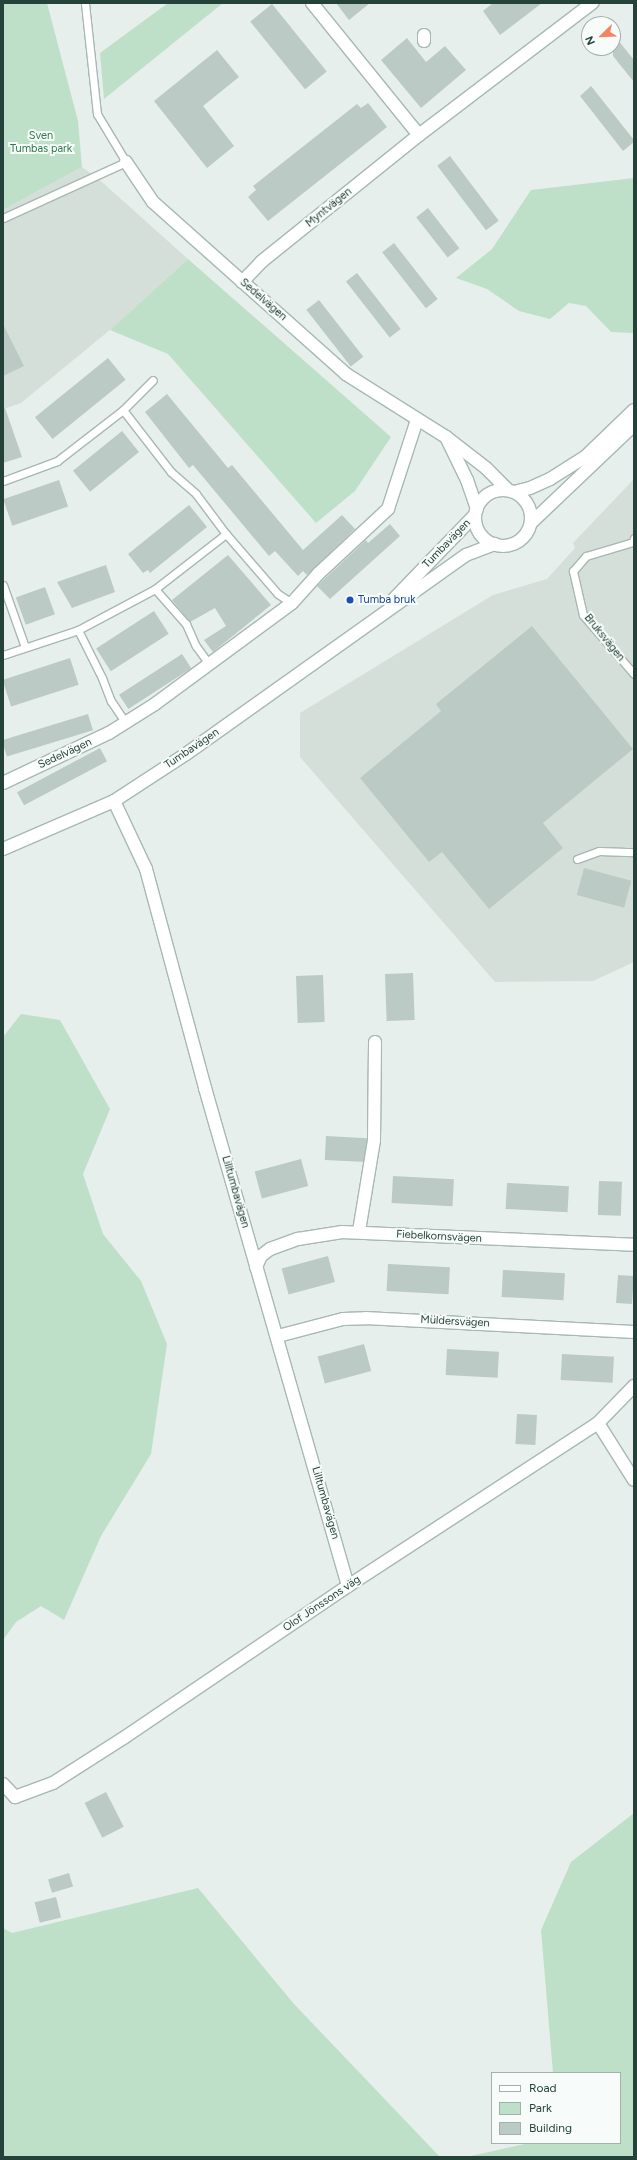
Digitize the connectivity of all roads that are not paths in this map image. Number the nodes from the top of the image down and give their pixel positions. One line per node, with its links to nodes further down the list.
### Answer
1 (85, 3): 5 (lane)
2 (312, 3): 4 (street)
3 (592, 3): 4 (street, Myntvägen)
4 (419, 135): 7 (street, Myntvägen)
5 (126, 162): 6 (lane); 7 (street, Sedelvägen)
6 (3, 218)
7 (242, 282): 11 (street, Sedelvägen)
8 (153, 380): 9 (lane)
9 (123, 410): 14 (lane); 18 (lane)
10 (634, 410): 15 (street)
11 (417, 420): 13 (street, Sedelvägen); 23 (street, Sedelvägen)
12 (634, 425): 17 (street)
13 (446, 438): 15 (street, Sedelvägen); 16 (street)
14 (3, 481)
15 (511, 491): 16 (street); 17 (street)
16 (476, 512): 20 (street); 24 (street, Tumbavägen)
17 (531, 523): 20 (street)
18 (226, 534): 22 (lane); 23 (lane)
19 (634, 538): 29 (lane, Bruksvägen)
20 (494, 544): 24 (street, Tumbavägen)
21 (3, 585): 26 (lane)
22 (155, 589): 25 (lane); 28 (lane)
23 (292, 604): 28 (street, Sedelvägen)
24 (368, 626): 32 (street, Tumbavägen)
25 (78, 630): 26 (lane); 30 (lane)
26 (25, 647): 27 (lane)
27 (3, 655)
28 (210, 664): 30 (street, Sedelvägen)
29 (634, 674)
30 (125, 722): 31 (street, Sedelvägen)
31 (3, 783)
32 (114, 801): 33 (street, Tumbavägen); 39 (street, Lilltumbavägen)
33 (3, 848)
34 (634, 852): 35 (lane)
35 (577, 859)
36 (375, 1042): 37 (street)
37 (359, 1231): 38 (street, Fiebelkornsvägen); 39 (street, Fiebelkornsvägen)
38 (634, 1246)
39 (256, 1267): 41 (street, Lilltumbavägen)
40 (634, 1332): 41 (street, Müldersvägen)
41 (278, 1336): 45 (street, Lilltumbavägen)
42 (634, 1386): 43 (street, Olof Jönssons väg)
43 (598, 1423): 44 (street); 45 (street, Olof Jönssons väg)
44 (634, 1480)
45 (348, 1586): 46 (street, Olof Jönssons väg)
46 (3, 1784)

